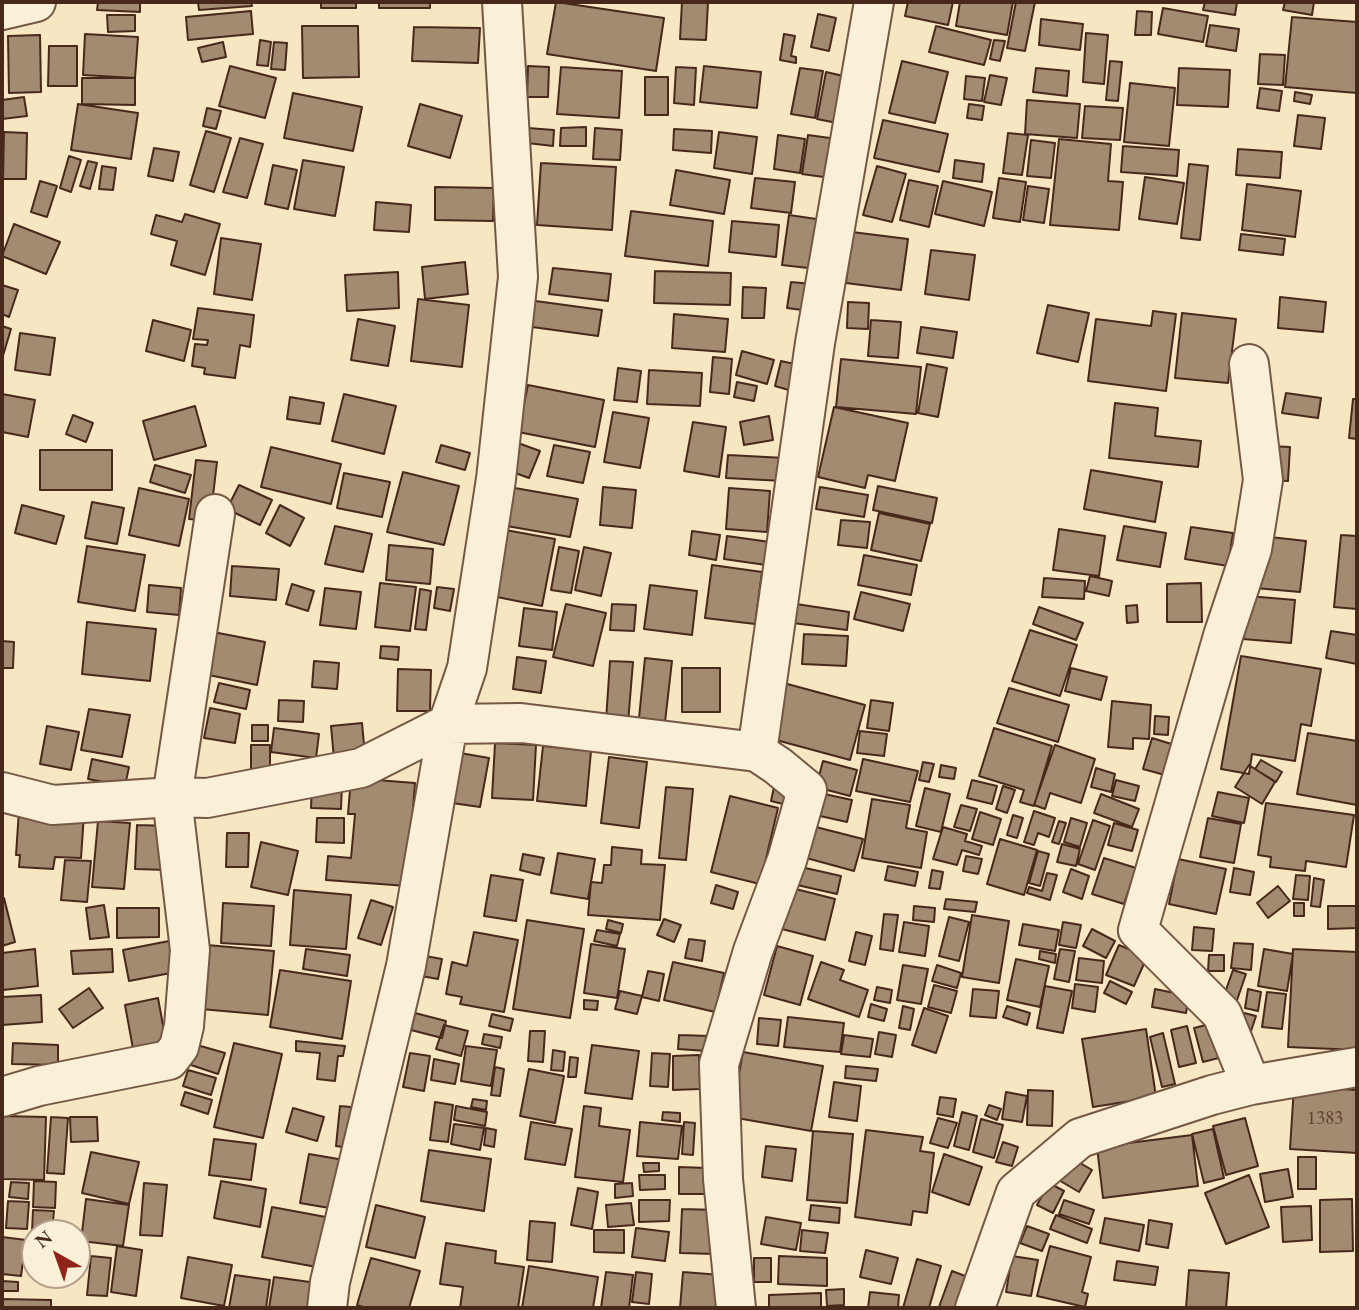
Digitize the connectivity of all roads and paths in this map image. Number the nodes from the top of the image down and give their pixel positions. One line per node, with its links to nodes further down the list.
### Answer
1 (36, 2): 4 (street)
2 (502, 2): 7 (street)
3 (874, 2): 8 (street)
4 (2, 10)
5 (1249, 364): 12 (street)
6 (215, 514): 10 (street)
7 (448, 724): 8 (street); 10 (street); 14 (street)
8 (757, 752): 15 (street)
9 (2, 792): 10 (street)
10 (172, 797): 13 (street)
11 (1357, 1067): 12 (street)
12 (1251, 1085): 16 (street)
13 (2, 1097)
14 (327, 1308)
15 (736, 1308)
16 (975, 1308)

